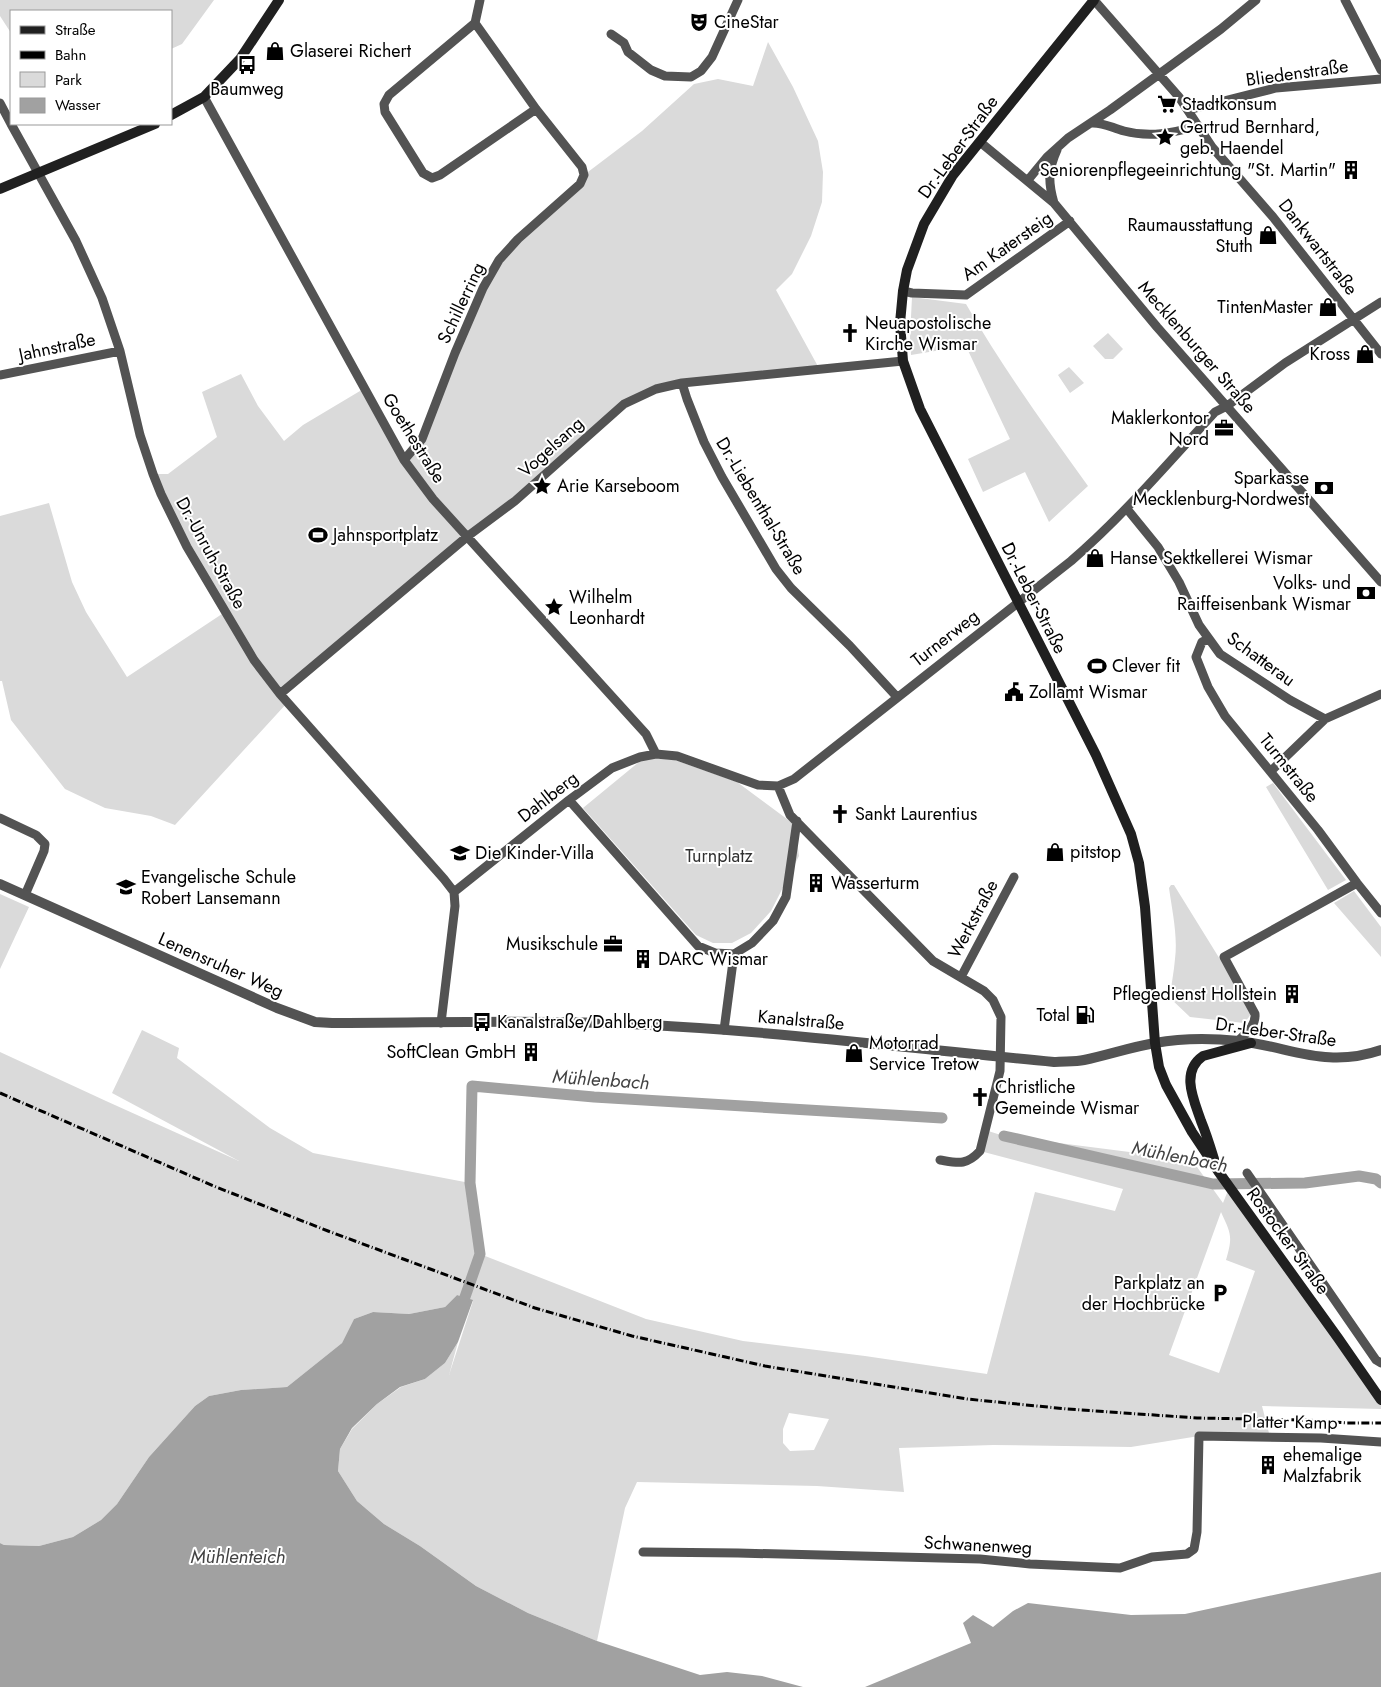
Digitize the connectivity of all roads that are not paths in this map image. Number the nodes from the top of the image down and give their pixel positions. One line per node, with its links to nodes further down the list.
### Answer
1 (480, 0): 7 (street)
2 (738, 0): 8 (street)
3 (1093, 0): 10 (street, Dankwartstraße); 24 (main road, Dr.-Leber-Straße)
4 (1256, 0): 10 (street)
5 (1345, 0): 9 (street)
6 (275, 2): 12 (main road)
7 (475, 23): 14 (street, Schillerring); 14 (street)
8 (611, 34)
9 (1381, 70)
10 (1159, 74): 15 (street); 16 (street, Dankwartstraße)
11 (1381, 78): 16 (street, Bliedenstraße)
12 (204, 97): 17 (main road); 40 (street, Goethestraße)
13 (0, 104): 18 (street, Dr.-Unruh-Straße)
14 (536, 109): 40 (street, Schillerring)
15 (1110, 110): 19 (street); 23 (street)
16 (1188, 110): 22 (street, Dankwartstraße)
17 (172, 114)
18 (10, 122)
19 (1090, 123): 23 (street); 25 (street)
20 (12, 125): 26 (street, Dr.-Unruh-Straße)
21 (152, 125): 26 (main road)
22 (1197, 126): 23 (street); 33 (street, Dankwartstraße)
23 (1111, 127)
24 (980, 142): 27 (street, Mecklenburger Straße); 31 (main road, Dr.-Leber-Straße)
25 (1060, 146): 27 (street); 29 (street)
26 (38, 172): 28 (main road); 34 (street, Dr.-Unruh-Straße)
27 (1028, 180): 29 (street, Mecklenburger Straße)
28 (0, 190)
29 (1054, 203): 30 (street, Mecklenburger Straße)
30 (1070, 221): 31 (street, Am Katersteig); 39 (street, Mecklenburger Straße)
31 (903, 292): 36 (main road, Dr.-Leber-Straße)
32 (1381, 302): 33 (street, Turnerweg)
33 (1354, 319): 35 (street, Dankwartstraße); 39 (street, Turnerweg)
34 (120, 351): 37 (street, Jahnstraße); 46 (street, Dr.-Unruh-Straße)
35 (1381, 354)
36 (903, 361): 38 (street, Vogelsang); 44 (main road, Dr.-Leber-Straße)
37 (0, 375)
38 (682, 383): 42 (street, Vogelsang); 48 (street, Dr.-Liebenthal-Straße)
39 (1227, 406): 41 (street, Turnerweg); 43 (street, Mecklenburger Straße)
40 (404, 460): 42 (street, Goethestraße)
41 (1127, 509): 44 (street, Turnerweg); 45 (street, Schatterau)
42 (468, 536): 46 (street, Vogelsang); 50 (street, Goethestraße)
43 (1381, 582)
44 (1017, 602): 48 (street, Turnerweg); 67 (main road, Dr.-Leber-Straße)
45 (1208, 639): 49 (street, Schatterau); 51 (street, Turmstraße)
46 (280, 694): 59 (street, Dr.-Unruh-Straße)
47 (1381, 694): 49 (street)
48 (898, 697): 52 (street, Turnerweg)
49 (1325, 719): 51 (street)
50 (656, 754): 52 (street); 53 (street, Dahlberg)
51 (1271, 771): 57 (street, Turmstraße)
52 (778, 786): 55 (street)
53 (569, 800): 59 (street, Dahlberg); 62 (street)
54 (0, 818): 60 (street)
55 (797, 821): 62 (street); 63 (street)
56 (1014, 877): 63 (street, Werkstraße)
57 (1357, 883): 61 (street, Turmstraße); 66 (street)
58 (0, 884): 60 (street, Lenensruher Weg)
59 (454, 892): 64 (street)
60 (25, 895): 64 (street, Lenensruher Weg)
61 (1381, 913)
62 (734, 954): 65 (street)
63 (961, 977): 70 (street)
64 (442, 1023): 65 (street, Kanalstraße)
65 (724, 1030): 70 (street, Kanalstraße)
66 (1238, 1041): 67 (street, Dr.-Leber-Straße); 68 (street, Dr.-Leber-Straße)
67 (1155, 1043): 70 (street, Kanalstraße); 72 (main road, Rostocker Straße)
68 (1251, 1043): 69 (street, Dr.-Leber-Straße); 72 (main road)
69 (1381, 1050)
70 (1000, 1057): 71 (street)
71 (940, 1160)
72 (1218, 1171): 75 (main road, Rostocker Straße)
73 (1247, 1173): 74 (street)
74 (1381, 1363)
75 (1381, 1400)
76 (1199, 1436): 77 (street, Platter Kamp); 78 (street, Schwanenweg)
77 (1381, 1442)
78 (643, 1552)

